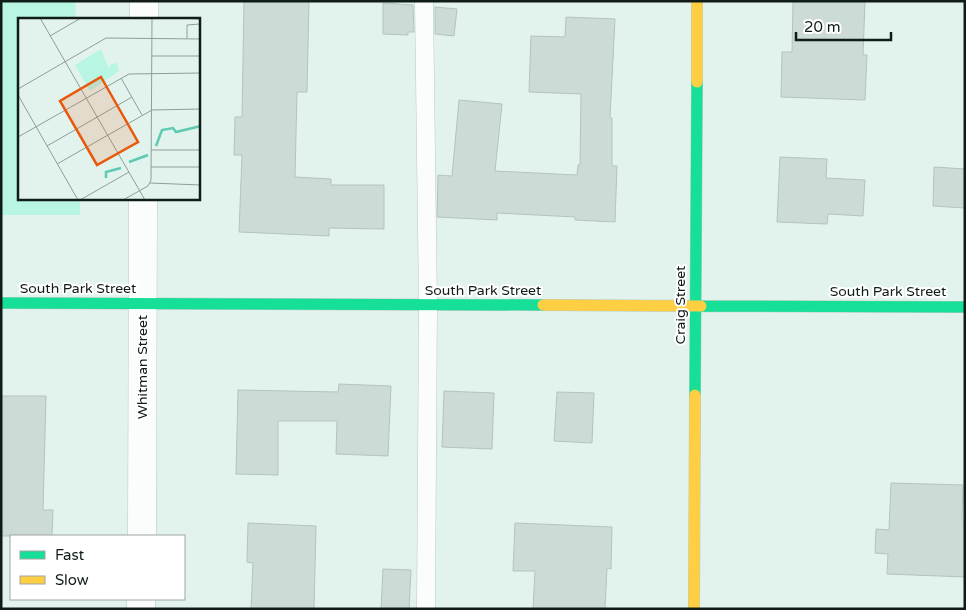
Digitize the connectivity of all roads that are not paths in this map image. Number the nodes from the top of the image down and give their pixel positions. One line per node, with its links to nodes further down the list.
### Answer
1 (144, 1): 4 (street)
2 (424, 1): 8 (lane)
3 (696, 1): 9 (main road, Craig Street)
4 (144, 18)
5 (143, 200): 7 (street, Whitman Street)
6 (1, 303): 7 (main road, South Park Street)
7 (142, 303): 8 (main road, South Park Street); 11 (street, Whitman Street)
8 (428, 305): 9 (main road, South Park Street); 12 (lane)
9 (695, 306): 10 (main road, South Park Street); 13 (main road, Craig Street)
10 (965, 307)
11 (142, 535)
12 (426, 609)
13 (694, 609)

